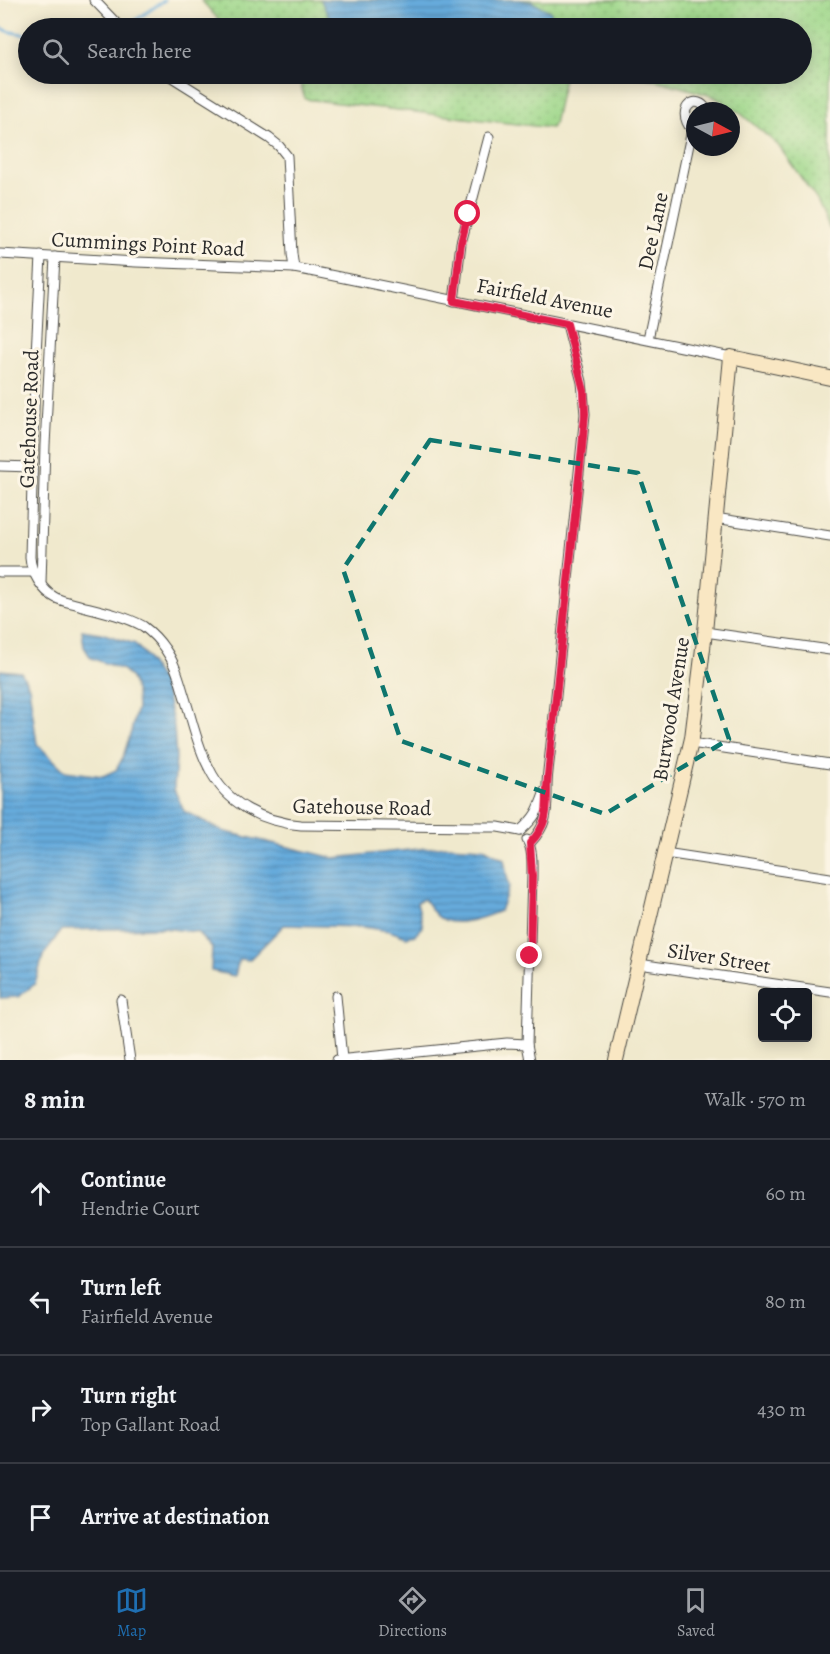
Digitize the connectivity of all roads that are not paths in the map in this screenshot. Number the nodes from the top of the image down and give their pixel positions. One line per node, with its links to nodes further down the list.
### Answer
1 (94, 0): 2 (street)
2 (111, 18)
3 (183, 84): 9 (street)
4 (489, 137): 10 (street)
5 (688, 156): 12 (street, Dee Lane)
6 (0, 254): 7 (street, Cummings Point Road)
7 (41, 256): 8 (street, Cummings Point Road); 16 (street, Gatehouse Road)
8 (55, 257): 9 (street, Cummings Point Road); 21 (street, Gatehouse Road)
9 (294, 268): 10 (street, Fairfield Avenue)
10 (454, 301): 11 (street, Fairfield Avenue)
11 (567, 324): 12 (street, Fairfield Avenue); 26 (street)
12 (648, 339): 13 (street, Fairfield Avenue)
13 (731, 357): 14 (street, Fairfield Avenue); 17 (street, Burwood Avenue)
14 (830, 378)
15 (0, 466): 16 (street)
16 (32, 467): 20 (street, Gatehouse Road)
17 (715, 518): 18 (street); 22 (street, Burwood Avenue)
18 (830, 536)
19 (0, 572): 20 (street)
20 (33, 572): 21 (street, Gatehouse Road)
21 (41, 583): 27 (street, Gatehouse Road)
22 (705, 632): 23 (street); 24 (street, Burwood Avenue)
23 (830, 650)
24 (691, 743): 25 (street); 29 (street, Burwood Avenue)
25 (830, 764)
26 (547, 786): 27 (street); 28 (street)
27 (520, 831): 28 (street)
28 (530, 843): 35 (street)
29 (665, 853): 30 (street); 31 (street, Burwood Avenue)
30 (830, 878)
31 (639, 964): 32 (street, Silver Street); 40 (street, Burwood Avenue)
32 (830, 992)
33 (336, 996): 36 (street)
34 (121, 1000): 37 (street)
35 (527, 1044): 36 (street); 39 (street)
36 (342, 1059): 38 (street)
37 (130, 1060)
38 (337, 1060)
39 (530, 1060)
40 (616, 1060)

